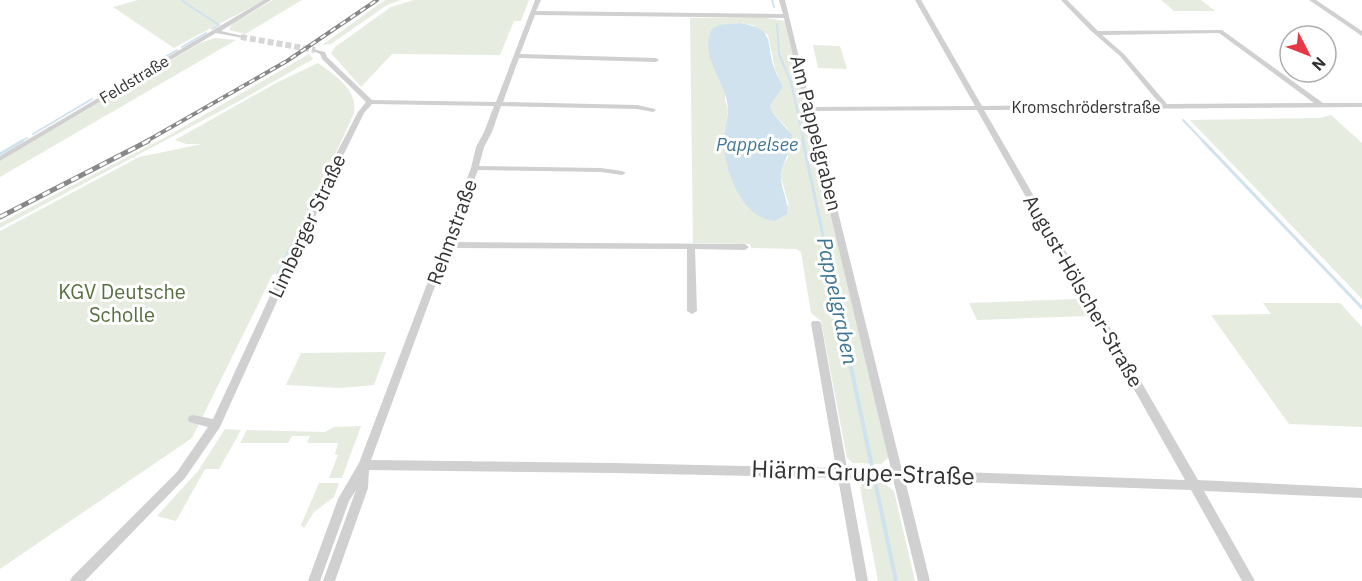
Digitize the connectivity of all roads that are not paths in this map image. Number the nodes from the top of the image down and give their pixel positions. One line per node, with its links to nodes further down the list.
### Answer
1 (268, 0): 9 (street, Feldstraße)
2 (538, 0): 7 (street, Rehmstraße)
3 (782, 0): 8 (street, Am Pappelgraben)
4 (918, 0): 21 (street, August-Hölscher-Straße)
5 (1064, 0): 10 (street)
6 (1312, 0): 11 (street)
7 (532, 13): 8 (street); 14 (street, Rehmstraße)
8 (786, 16): 23 (street, Am Pappelgraben)
9 (215, 31): 12 (street); 24 (street, Feldstraße)
10 (1098, 33): 17 (street); 20 (street)
11 (1362, 34)
12 (241, 37)
13 (315, 50): 16 (street)
14 (516, 56): 15 (street); 19 (street, Rehmstraße)
15 (656, 60)
16 (370, 102): 19 (street); 33 (street, Limberger Straße)
17 (1321, 105): 18 (street, Kromschröderstraße); 20 (street, Kromschröderstraße)
18 (1362, 105)
19 (498, 106): 22 (street); 25 (street, Rehmstraße)
20 (1165, 106): 21 (street, Kromschröderstraße)
21 (978, 107): 23 (street, Kromschröderstraße); 37 (street, August-Hölscher-Straße)
22 (652, 110)
23 (810, 110): 36 (street, Am Pappelgraben)
24 (0, 159)
25 (475, 168): 26 (street); 27 (street, Rehmstraße)
26 (622, 173)
27 (447, 245): 28 (street); 34 (street, Rehmstraße)
28 (691, 246): 29 (street); 30 (street)
29 (745, 247)
30 (692, 311)
31 (816, 322): 35 (street)
32 (193, 419): 33 (street)
33 (216, 424): 39 (street, Limberger Straße)
34 (364, 465): 35 (street, Hiärm-Grupe-Straße); 40 (street, Rehmstraße); 41 (street, Rehmstraße)
35 (843, 471): 36 (street, Hiärm-Grupe-Straße); 42 (street)
36 (894, 473): 37 (street, Hiärm-Grupe-Straße); 43 (street, Am Pappelgraben)
37 (1194, 484): 38 (street, Hiärm-Grupe-Straße); 44 (street, August-Hölscher-Straße)
38 (1362, 493)
39 (76, 581)
40 (314, 581)
41 (328, 581)
42 (862, 581)
43 (924, 581)
44 (1249, 581)

